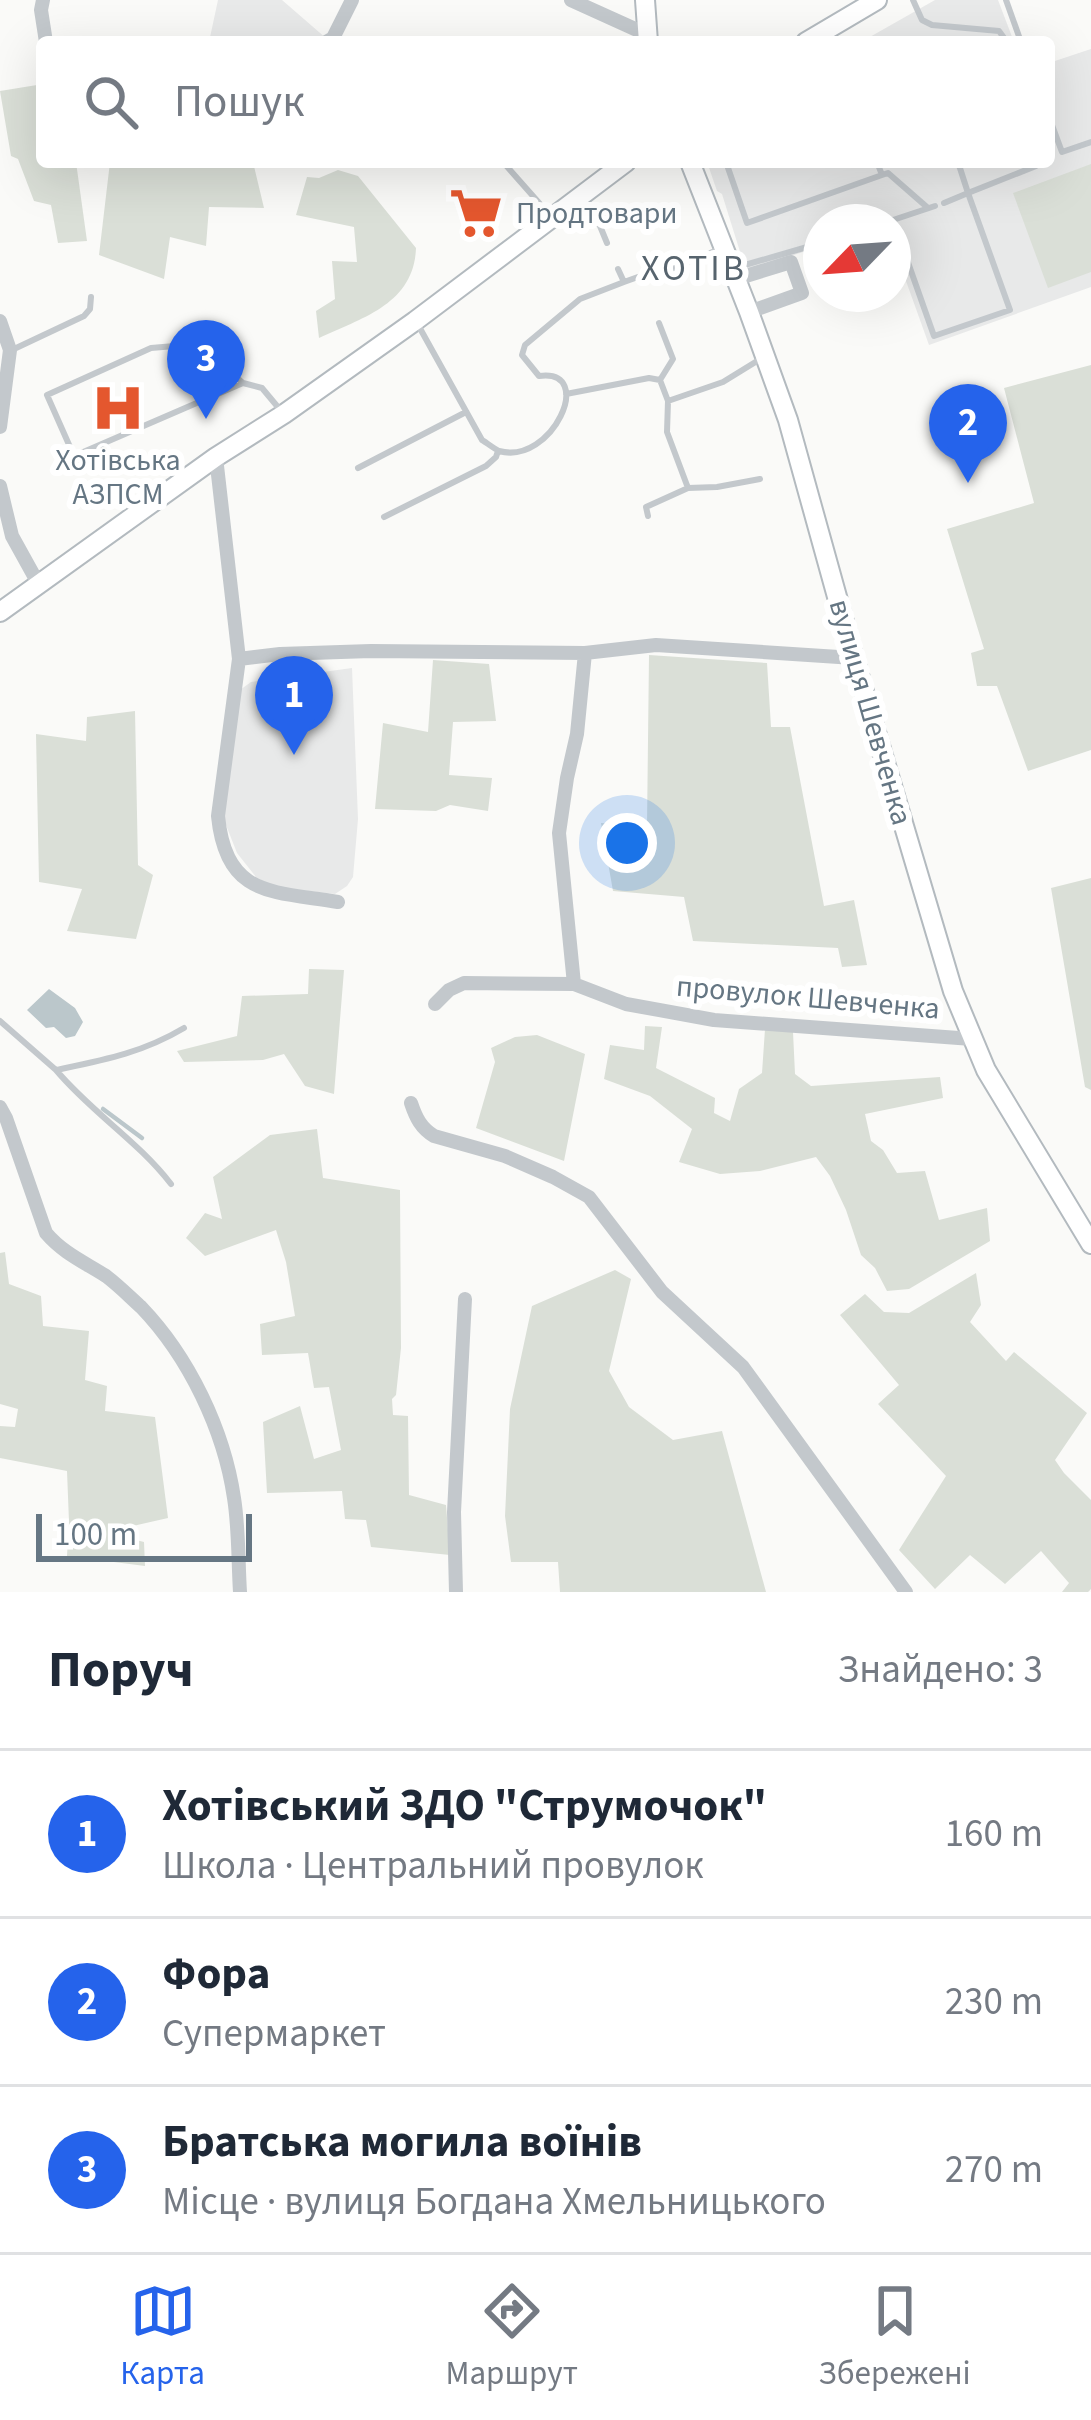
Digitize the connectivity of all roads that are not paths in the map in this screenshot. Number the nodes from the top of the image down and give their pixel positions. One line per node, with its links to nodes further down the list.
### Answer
1 (43, 0): 8 (street)
2 (352, 0): 9 (street)
3 (571, 0): 10 (street)
4 (645, 0): 11 (street)
5 (878, 0): 12 (street)
6 (913, 0): 13 (lane)
7 (1006, 0): 14 (lane)
8 (45, 36)
9 (334, 36)
10 (643, 36)
11 (647, 36)
12 (824, 36)
13 (1002, 36)
14 (1019, 36)
15 (1055, 134): 16 (lane)
16 (1091, 142)
17 (508, 168): 29 (lane)
18 (618, 168): 26 (street)
19 (692, 168): 31 (street, вулиця Шевченка)
20 (728, 168): 24 (lane)
21 (879, 168): 24 (lane)
22 (960, 168): 25 (lane)
23 (1031, 168): 25 (lane)
24 (881, 175): 27 (lane)
25 (968, 193): 27 (lane); 34 (lane)
26 (577, 199): 29 (street); 30 (lane)
27 (936, 206): 28 (lane)
28 (911, 214)
29 (552, 217): 40 (street)
30 (607, 243)
31 (722, 248): 35 (street, вулиця Шевченка); 36 (lane)
32 (803, 249): 35 (lane)
33 (618, 269): 36 (lane)
34 (911, 272)
35 (733, 274): 38 (street, вулиця Шевченка); 38 (street)
36 (624, 282): 46 (lane)
37 (91, 297): 42 (lane)
38 (749, 312): 43 (street, вулиця Шевченка)
39 (0, 321): 42 (street)
40 (416, 321): 48 (lane); 49 (street)
41 (659, 323): 44 (lane)
42 (10, 350): 50 (street)
43 (765, 356): 47 (lane); 62 (street, вулиця Шевченка)
44 (660, 380): 46 (lane); 47 (lane)
45 (243, 383): 45 (lane); 49 (lane)
46 (566, 394): 51 (lane)
47 (668, 401): 56 (lane)
48 (466, 412): 51 (lane); 53 (lane)
49 (284, 414): 52 (street)
50 (0, 427)
51 (498, 451): 58 (lane)
52 (216, 457): 59 (street); 63 (street)
53 (358, 468)
54 (760, 479): 56 (lane)
55 (0, 486): 59 (street)
56 (688, 488): 57 (lane)
57 (648, 515)
58 (384, 517)
59 (38, 583): 60 (street)
60 (0, 612)
61 (586, 653): 62 (street); 63 (street); 65 (street)
62 (854, 658): 69 (street, вулиця Шевченка)
63 (239, 659): 64 (street)
64 (338, 902)
65 (574, 984): 66 (street, провулок Шевченка); 69 (street, провулок Шевченка)
66 (436, 1004)
67 (0, 1021): 70 (lane)
68 (184, 1028): 70 (lane)
69 (972, 1039): 74 (street, вулиця Шевченка)
70 (56, 1070): 73 (lane)
71 (411, 1103): 78 (street)
72 (0, 1107): 76 (street)
73 (171, 1184)
74 (1091, 1244)
75 (465, 1299): 77 (street)
76 (240, 1592)
77 (456, 1592)
78 (906, 1592)

